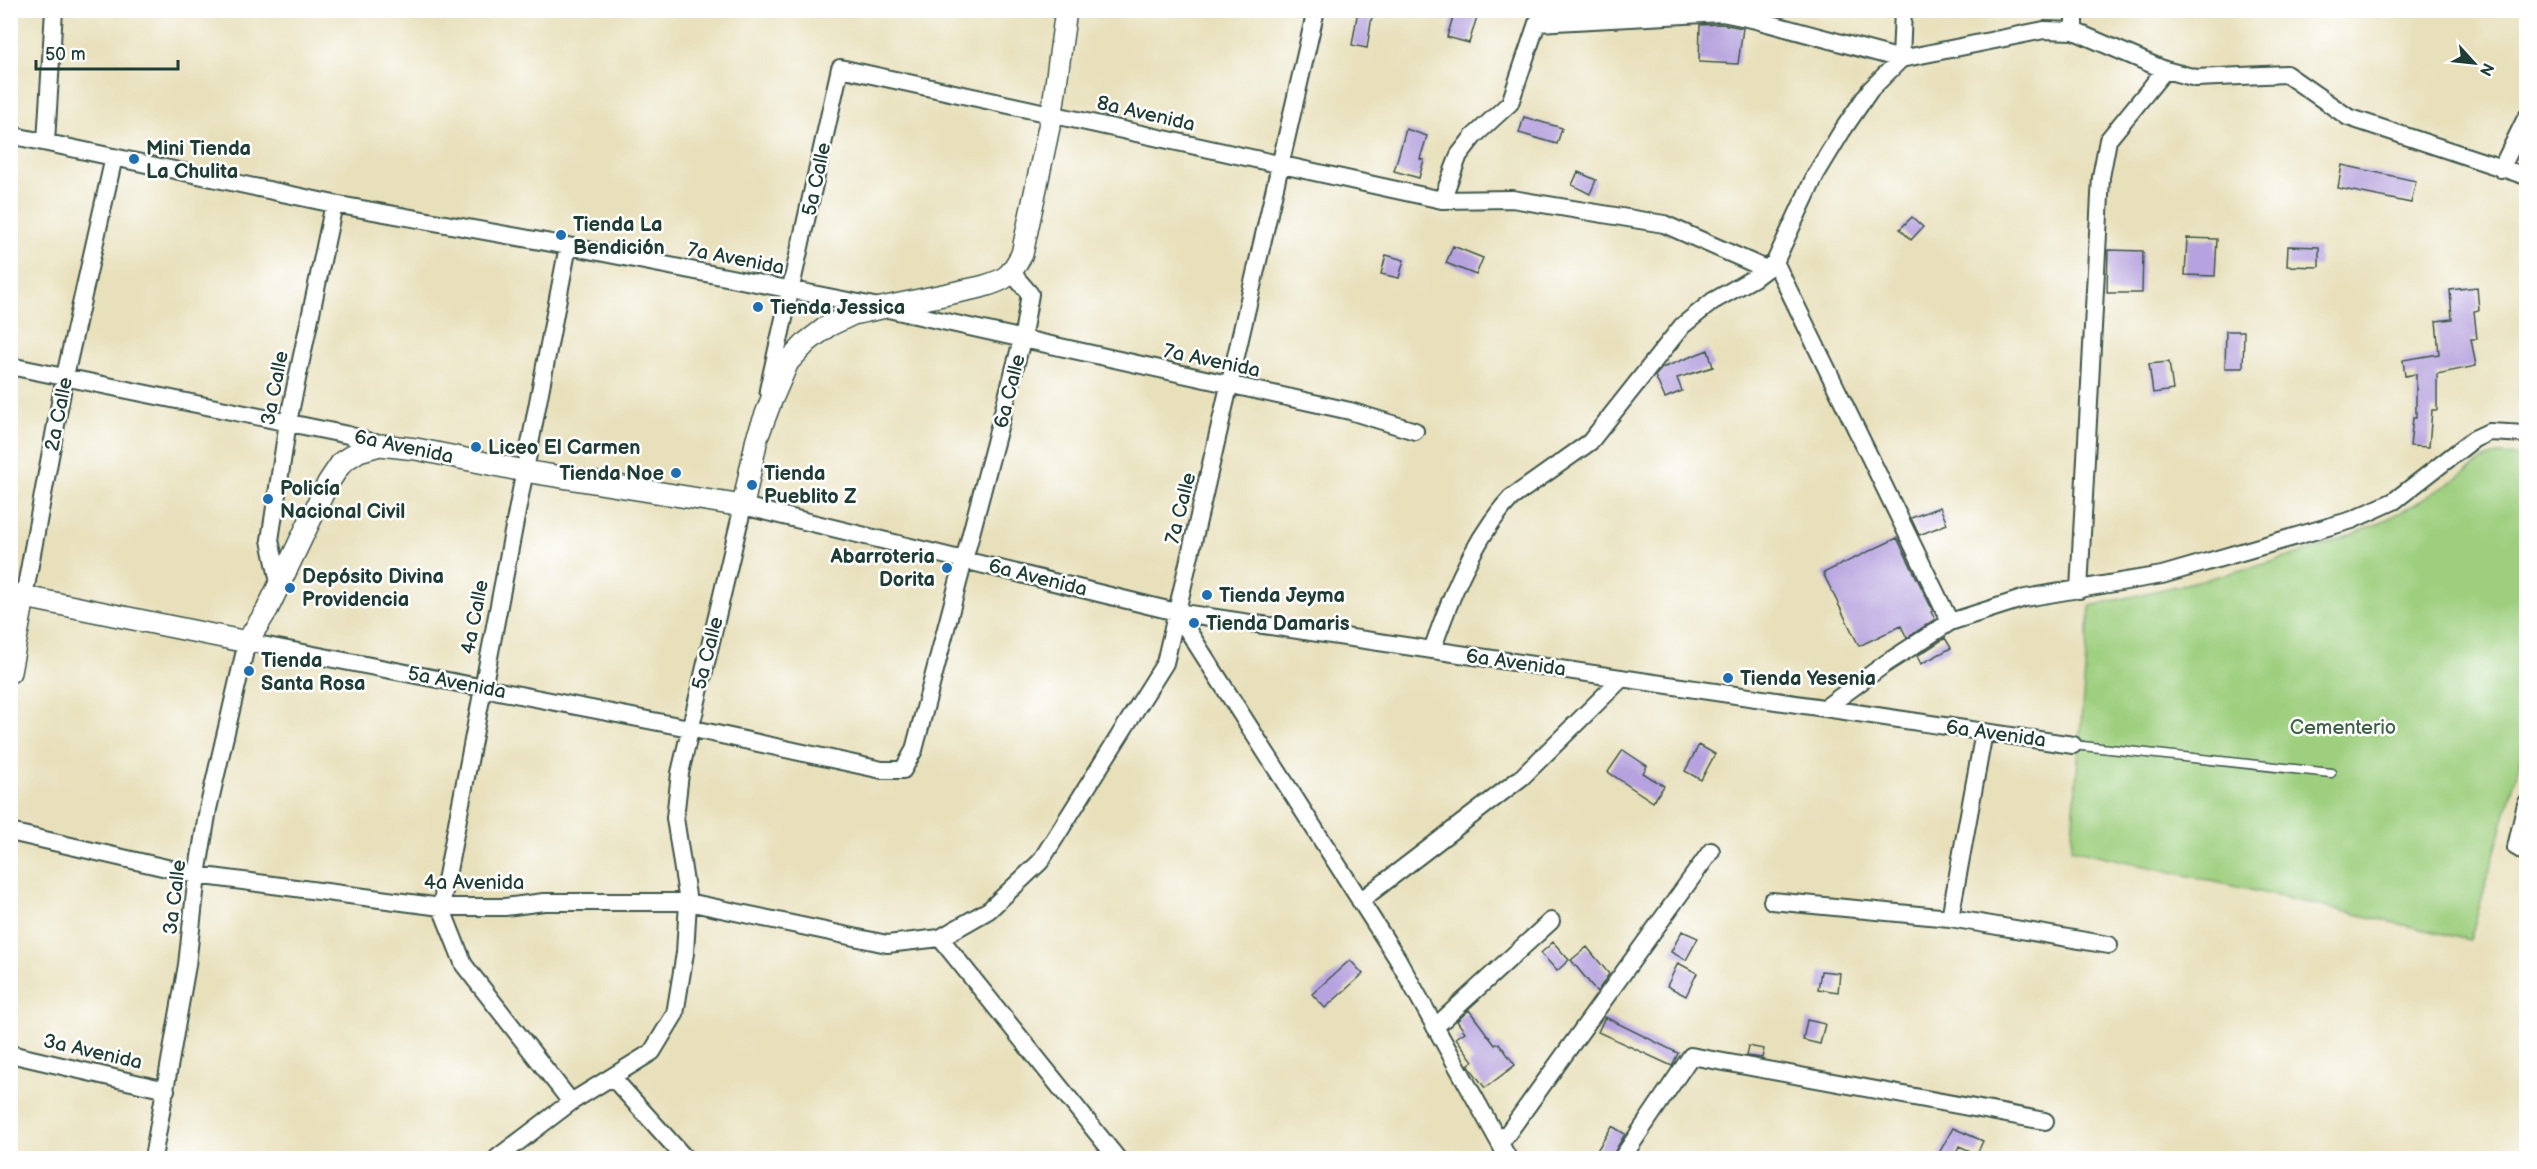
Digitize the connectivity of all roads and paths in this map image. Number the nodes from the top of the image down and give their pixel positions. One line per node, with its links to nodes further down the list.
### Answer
1 (54, 10): 14 (street)
2 (1066, 10): 11 (street)
3 (1316, 10): 16 (street, 7a Calle)
4 (1903, 10): 8 (street)
5 (2074, 10): 7 (street)
6 (1757, 15): 8 (street); 19 (street)
7 (2074, 31): 8 (street); 10 (street)
8 (1901, 60): 22 (street)
9 (840, 68): 11 (street, 8a Avenida); 24 (street, 5a Calle)
10 (2165, 70): 17 (street); 39 (street)
11 (1052, 113): 16 (street, 8a Avenida); 23 (street)
12 (2526, 118): 17 (street)
13 (10, 135): 14 (street, 7a Avenida)
14 (46, 142): 15 (street, 7a Avenida)
15 (114, 157): 20 (street, 7a Avenida); 28 (street, 2a Calle)
16 (1281, 165): 19 (street, 8a Avenida); 29 (street, 7a Calle)
17 (2501, 169): 18 (street)
18 (2526, 176)
19 (1442, 200): 22 (street, 8a Avenida)
20 (334, 204): 21 (street, 7a Avenida); 30 (street, 3a Calle)
21 (568, 246): 24 (street, 7a Avenida); 35 (street, 4a Calle)
22 (1770, 266): 42 (street); 44 (street)
23 (1012, 273): 25 (street); 26 (street, 6a Calle)
24 (791, 291): 25 (street, 7a Avenida); 33 (street, 5a Calle)
25 (879, 307): 26 (street, 7a Avenida); 33 (street)
26 (1022, 340): 29 (street, 7a Avenida); 37 (street, 6a Calle)
27 (10, 366): 28 (street, 6a Avenida)
28 (65, 376): 30 (street, 6a Avenida); 40 (street, 2a Calle)
29 (1231, 385): 31 (street, 7a Avenida); 41 (street, 7a Calle)
30 (288, 422): 34 (street, 6a Avenida); 38 (street, 3a Calle)
31 (1415, 431)
32 (2526, 434): 39 (street)
33 (758, 438): 36 (street, 5a Calle)
34 (380, 445): 35 (street, 6a Avenida); 38 (street)
35 (524, 471): 36 (street, 6a Avenida); 47 (street, 4a Calle)
36 (743, 506): 37 (street, 6a Avenida); 49 (street, 5a Calle)
37 (966, 559): 41 (street, 6a Avenida); 52 (street, 6a Calle)
38 (279, 582): 43 (street)
39 (2079, 590): 42 (street)
40 (17, 595): 43 (street, 5a Avenida); 45 (street, 2a Calle)
41 (1176, 612): 44 (street, 6a Avenida); 59 (street); 65 (street, 7a Calle)
42 (1950, 622): 48 (street)
43 (247, 642): 47 (street, 5a Avenida); 58 (street, 3a Calle)
44 (1432, 650): 46 (street, 6a Avenida)
45 (10, 672)
46 (1622, 678): 48 (street, 6a Avenida); 59 (street)
47 (482, 687): 49 (street, 5a Avenida); 62 (street, 4a Calle)
48 (1826, 708): 50 (street, 6a Avenida)
49 (689, 728): 52 (street, 5a Avenida); 61 (street, 5a Calle)
50 (1984, 732): 51 (street, 6a Avenida); 63 (street)
51 (2073, 745): 53 (lane)
52 (903, 770)
53 (2331, 773)
54 (2526, 804): 57 (street)
55 (10, 832): 58 (street, 4a Avenida)
56 (1711, 851): 73 (street)
57 (2526, 853)
58 (197, 875): 62 (street, 4a Avenida); 70 (street, 3a Calle)
59 (1360, 901): 67 (street)
60 (1772, 901): 63 (street)
61 (688, 902): 62 (street, 4a Avenida); 65 (street, 4a Avenida); 69 (street, 5a Calle)
62 (441, 907): 71 (street)
63 (1950, 918): 66 (street)
64 (1551, 921): 67 (street)
65 (940, 938): 77 (street)
66 (2109, 945)
67 (1435, 1027): 73 (street)
68 (10, 1053): 70 (street, 3a Avenida)
69 (612, 1077): 71 (street, 5a Calle); 76 (street)
70 (166, 1090): 74 (street, 3a Calle)
71 (571, 1102): 75 (street, 5a Calle)
72 (2045, 1121): 78 (street)
73 (1504, 1151)
74 (153, 1158)
75 (497, 1158)
76 (685, 1158)
77 (1117, 1158)
78 (1622, 1158)

